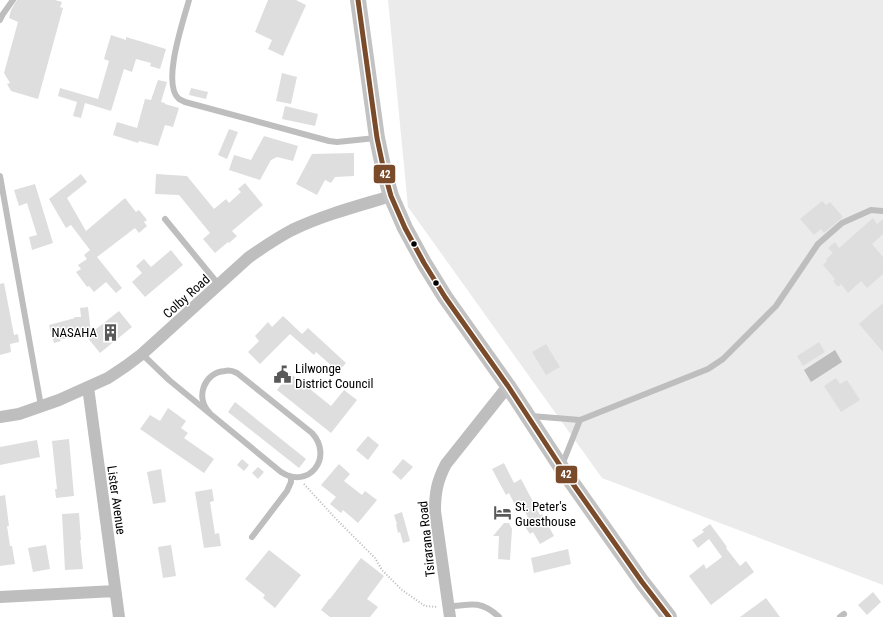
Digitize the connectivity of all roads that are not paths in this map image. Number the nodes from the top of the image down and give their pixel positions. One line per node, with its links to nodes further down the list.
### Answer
1 (13, 0): 4 (lane)
2 (189, 0): 5 (lane)
3 (358, 0): 5 (main road)
4 (0, 20)
5 (377, 138): 7 (main road)
6 (0, 176): 14 (lane)
7 (391, 196): 10 (street, Colby Road); 12 (main road)
8 (883, 211): 18 (lane)
9 (165, 219): 10 (lane)
10 (218, 285): 11 (street, Colby Road)
11 (142, 354): 13 (street, Colby Road); 15 (lane)
12 (508, 386): 16 (main road); 24 (street, Tsirarana Road)
13 (88, 387): 14 (street, Colby Road); 22 (street, Lister Avenue)
14 (41, 406): 17 (street, Colby Road)
15 (209, 412): 20 (lane); 20 (lane)
16 (528, 416): 18 (lane); 19 (main road)
17 (0, 417)
18 (580, 420): 19 (lane)
19 (561, 467): 27 (main road)
20 (294, 477): 21 (lane)
21 (252, 537)
22 (115, 591): 23 (street); 25 (street, Lister Avenue)
23 (0, 597)
24 (449, 612): 26 (lane)
25 (119, 617)
26 (499, 617)
27 (669, 617)

